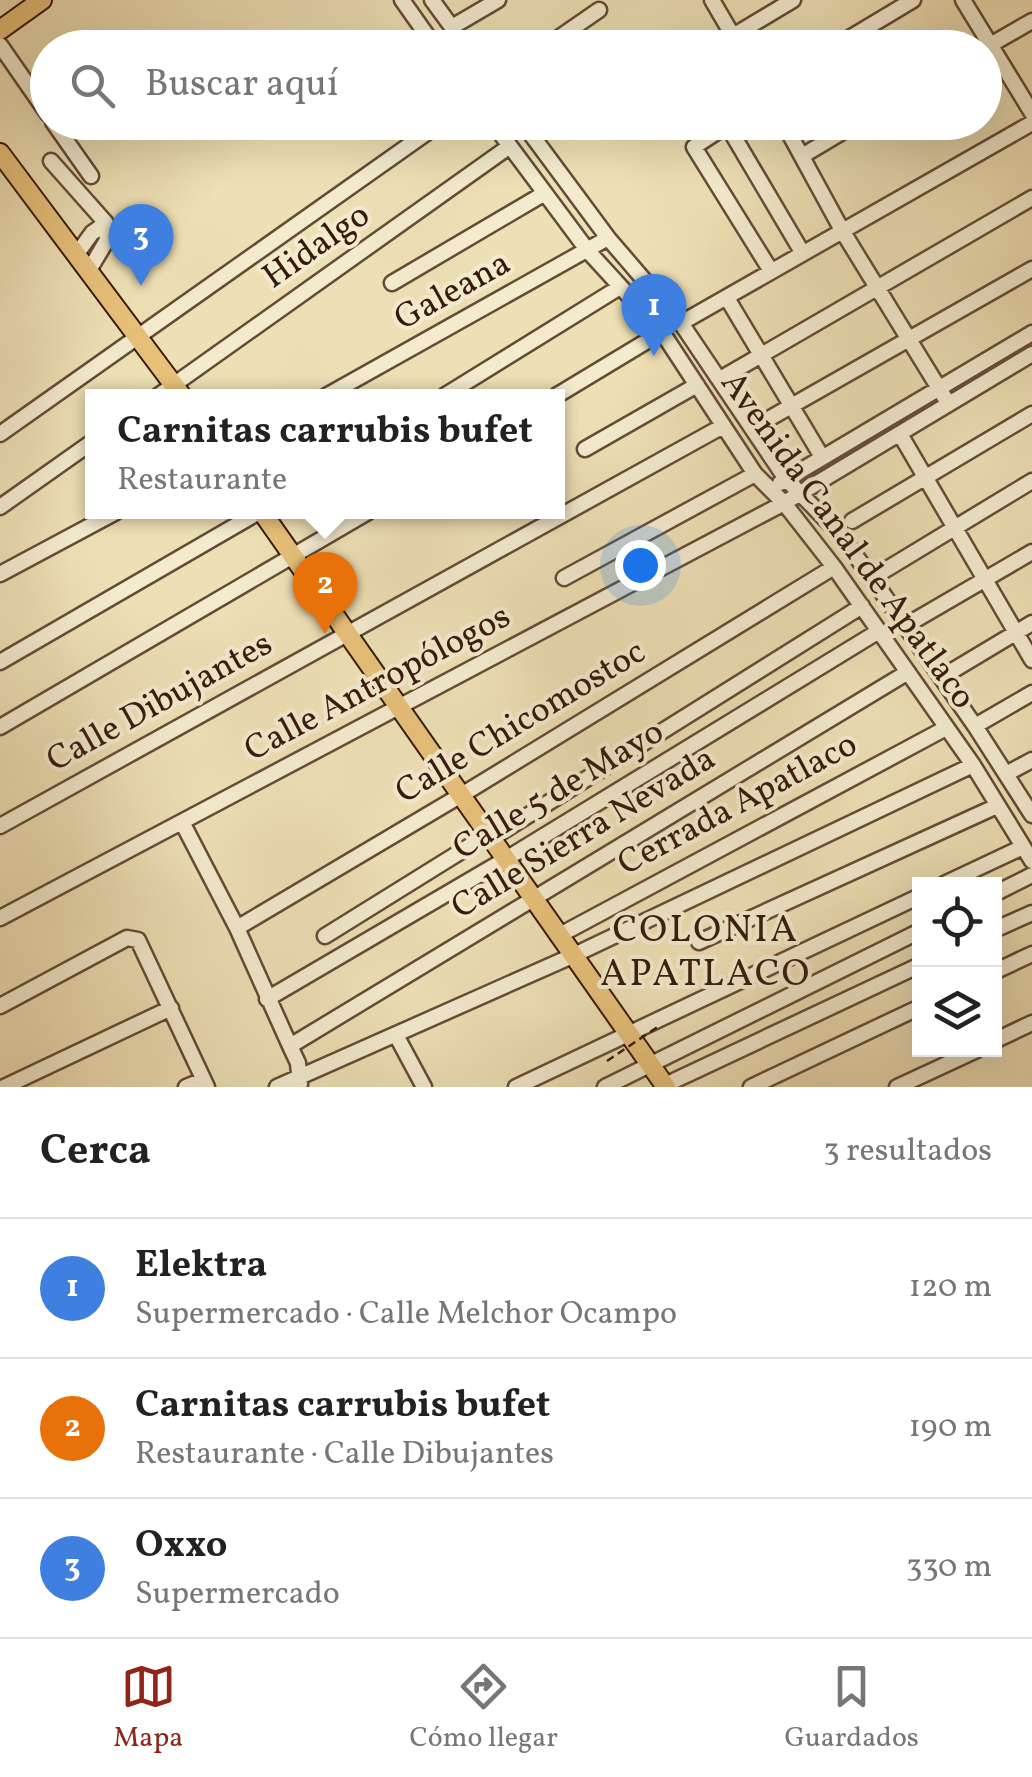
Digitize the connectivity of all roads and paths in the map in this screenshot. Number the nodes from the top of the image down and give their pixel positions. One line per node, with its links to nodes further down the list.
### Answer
1 (42, 0): 12 (main road)
2 (402, 0): 13 (street)
3 (432, 0): 11 (street)
4 (498, 0): 11 (street)
5 (712, 0): 16 (street)
6 (793, 0): 17 (street)
7 (913, 0): 18 (street)
8 (963, 0): 19 (street)
9 (600, 10): 15 (street)
10 (1032, 20): 20 (street)
11 (452, 27): 14 (street)
12 (0, 30)
13 (423, 30)
14 (454, 30)
15 (571, 30)
16 (729, 30)
17 (752, 30)
18 (863, 30)
19 (978, 30)
20 (1002, 38)
21 (0, 45): 23 (street)
22 (1002, 69): 24 (street)
23 (30, 88)
24 (1032, 113)
25 (1032, 123): 42 (street)
26 (65, 140): 38 (street)
27 (417, 140): 56 (street)
28 (506, 140): 34 (street, Avenida Canal de Apatlaco)
29 (535, 140): 43 (street, Avenida Canal de Apatlaco)
30 (706, 140): 48 (street)
31 (738, 140): 45 (street)
32 (793, 140): 36 (street)
33 (829, 140): 36 (street)
34 (510, 146): 39 (street, Avenida Canal de Apatlaco); 65 (street, Hidalgo)
35 (0, 153): 46 (main road)
36 (802, 156): 42 (street)
37 (51, 161): 41 (street)
38 (90, 176)
39 (545, 193): 44 (street, Avenida Canal de Apatlaco); 50 (street)
40 (1032, 198): 52 (street)
41 (106, 224): 46 (street); 49 (street)
42 (843, 232): 45 (street); 52 (street)
43 (608, 238): 44 (street, Galeana); 54 (street, Avenida Canal de Apatlaco)
44 (588, 250): 51 (street, Avenida Canal de Apatlaco); 66 (street, Galeana)
45 (802, 252): 48 (street)
46 (76, 256): 49 (main road)
47 (1032, 269): 58 (street)
48 (771, 270): 53 (street)
49 (88, 272): 56 (main road)
50 (392, 283)
51 (620, 286): 55 (street, Avenida Canal de Apatlaco); 67 (street)
52 (876, 287): 58 (street); 59 (street)
53 (727, 298): 54 (street); 59 (street)
54 (681, 323): 61 (street, Avenida Canal de Apatlaco)
55 (662, 332): 62 (street, Avenida Canal de Apatlaco); 68 (street)
56 (139, 336): 64 (main road); 74 (street)
57 (1025, 337): 60 (street); 63 (street)
58 (909, 341): 63 (street); 70 (street)
59 (762, 354): 61 (street); 70 (street)
60 (1031, 357): 69 (street, Calle Antropólogos)
61 (720, 379): 81 (street, Avenida Canal de Apatlaco)
62 (696, 385): 73 (street, Avenida Canal de Apatlaco); 77 (street)
63 (939, 388): 69 (street); 78 (street)
64 (177, 389)
65 (181, 389)
66 (339, 389)
67 (455, 389)
68 (565, 391)
69 (948, 403): 75 (street, Calle Antropólogos)
70 (790, 407): 72 (street); 78 (street)
71 (1032, 414): 80 (street)
72 (772, 417)
73 (723, 426): 79 (street, Avenida Canal de Apatlaco); 87 (street, Calle Dibujantes)
74 (0, 434)
75 (900, 434): 80 (street); 84 (street, Calle Antropólogos)
76 (85, 447): 86 (street)
77 (585, 449)
78 (822, 456): 81 (street)
79 (755, 474): 83 (street, Avenida Canal de Apatlaco); 99 (street)
80 (927, 476): 93 (street); 94 (street)
81 (786, 479): 83 (street); 84 (street, Avenida Canal de Apatlaco)
82 (1032, 480): 94 (street)
83 (771, 490): 85 (street, Avenida Canal de Apatlaco)
84 (800, 492): 85 (street, Calle Antropólogos); 100 (street, Avenida Canal de Apatlaco)
85 (784, 503): 97 (street, Avenida Canal de Apatlaco); 113 (street, Calle Antropólogos)
86 (0, 507)
87 (565, 513)
88 (103, 519): 98 (street)
89 (248, 519): 109 (street)
90 (265, 519): 96 (main road)
91 (356, 519): 96 (street)
92 (555, 519): 106 (street, Calle Dibujantes)
93 (852, 521)
94 (955, 529): 100 (street); 101 (street)
95 (1032, 552): 101 (street)
96 (294, 557): 106 (main road); 114 (street)
97 (834, 567): 102 (street, Avenida Canal de Apatlaco); 120 (street, Calle Chicomostoc)
98 (0, 574)
99 (564, 578)
100 (872, 578): 104 (street, Avenida Canal de Apatlaco)
101 (985, 580): 104 (street); 107 (street)
102 (862, 606): 105 (street, Avenida Canal de Apatlaco); 125 (street)
103 (1032, 623): 107 (street)
104 (906, 626): 111 (street, Avenida Canal de Apatlaco)
105 (879, 631): 110 (street, Avenida Canal de Apatlaco); 127 (street, Calle 5 de Mayo)
106 (348, 633): 113 (main road); 124 (street, Calle Dibujantes)
107 (1016, 633): 108 (street); 111 (street)
108 (1032, 660)
109 (0, 662)
110 (908, 672): 116 (street, Avenida Canal de Apatlaco); 133 (street, Calle Sierra Nevada)
111 (942, 677): 115 (street, Avenida Canal de Apatlaco)
112 (1032, 693): 115 (street)
113 (401, 706): 120 (main road); 123 (street, Calle Antropólogos)
114 (0, 726)
115 (975, 726): 119 (street, Avenida Canal de Apatlaco)
116 (946, 728): 118 (street, Avenida Canal de Apatlaco); 140 (street, Cerrada Apatlaco)
117 (1032, 760): 119 (street)
118 (973, 766): 121 (street, Avenida Canal de Apatlaco); 143 (street)
119 (1006, 774): 122 (street, Avenida Canal de Apatlaco)
120 (462, 795): 125 (main road); 137 (street, Calle Chicomostoc)
121 (997, 806): 126 (street, Avenida Canal de Apatlaco); 141 (street)
122 (1032, 815)
123 (182, 822): 135 (street, Calle Antropólogos); 137 (street)
124 (0, 826)
125 (490, 836): 127 (main road); 139 (street)
126 (1023, 847): 128 (street, Avenida Canal de Apatlaco); 130 (street)
127 (506, 860): 133 (main road); 146 (street, Calle 5 de Mayo)
128 (1032, 861)
129 (1032, 875): 131 (street)
130 (959, 877)
131 (1002, 890)
132 (912, 900): 153 (street)
133 (534, 901): 140 (main road); 155 (street, Calle Sierra Nevada)
134 (1032, 913): 136 (street)
135 (0, 918)
136 (1002, 926)
137 (237, 928): 146 (street)
138 (912, 934): 158 (street)
139 (325, 936)
140 (558, 936): 143 (main road)
141 (699, 942)
142 (1032, 954): 145 (street)
143 (572, 956): 152 (street); 153 (main road)
144 (916, 967): 161 (street)
145 (1002, 968)
146 (267, 998): 155 (street)
147 (0, 1006): 148 (street)
148 (171, 1008): 160 (street); 162 (street)
149 (912, 1011): 168 (street)
150 (1032, 1023): 154 (street)
151 (660, 1026): 157 (path, bridge)
152 (396, 1035): 159 (street); 165 (street)
153 (629, 1036): 158 (main road); 166 (street)
154 (1002, 1037)
155 (290, 1046): 159 (street)
156 (961, 1057): 169 (street)
157 (607, 1061)
158 (650, 1066): 161 (main road); 167 (street)
159 (300, 1082): 164 (street)
160 (205, 1083): 163 (street)
161 (666, 1086)
162 (4, 1087)
163 (186, 1087)
164 (278, 1087)
165 (424, 1087)
166 (516, 1087)
167 (605, 1087)
168 (751, 1087)
169 (897, 1087)

